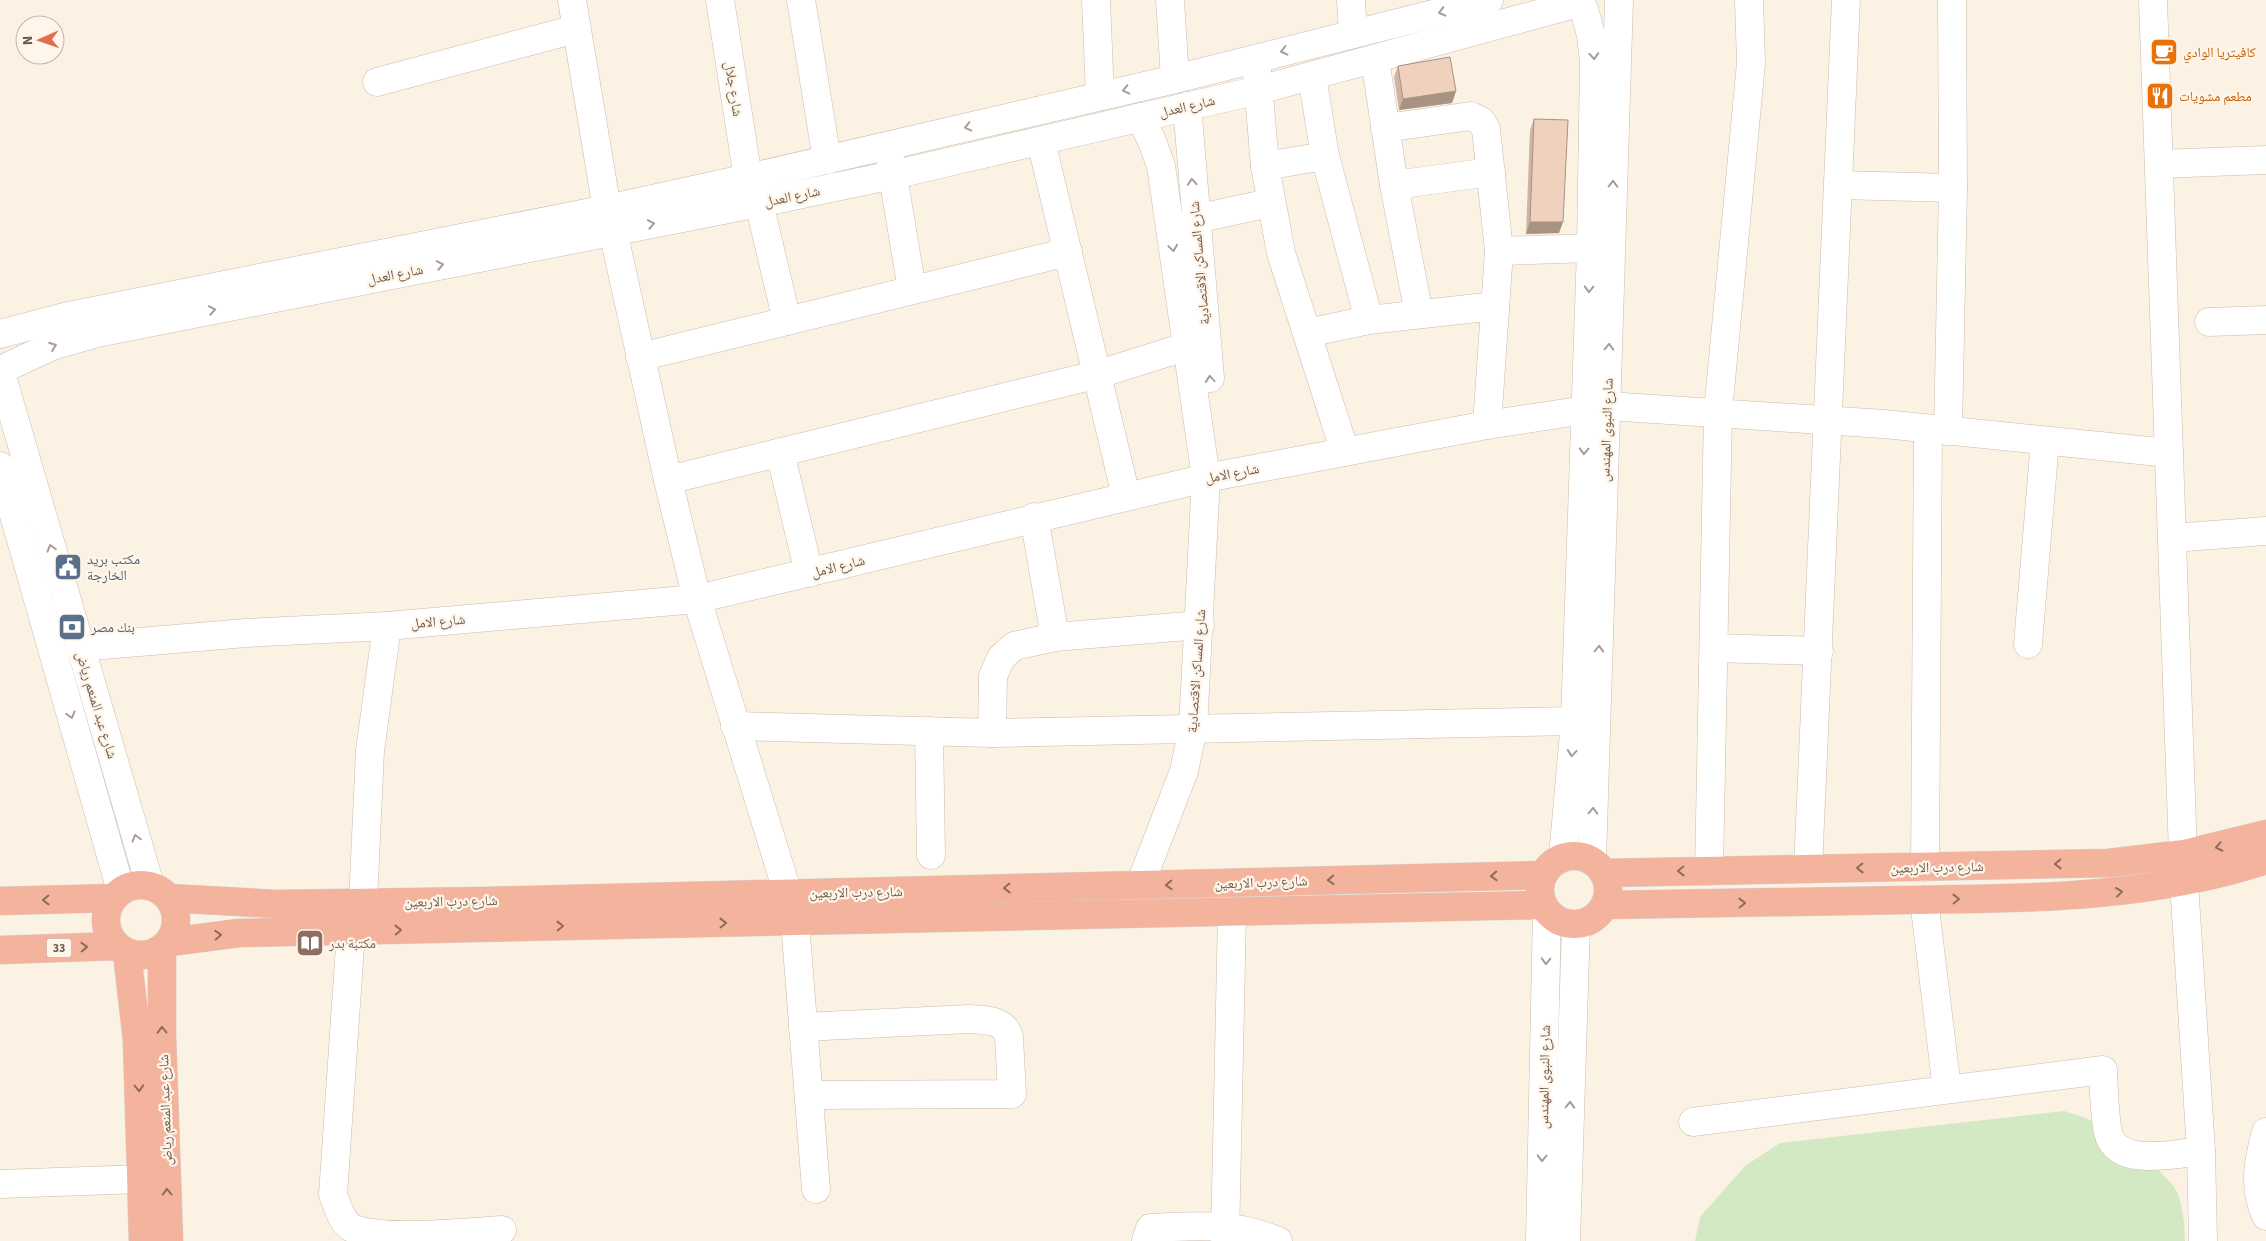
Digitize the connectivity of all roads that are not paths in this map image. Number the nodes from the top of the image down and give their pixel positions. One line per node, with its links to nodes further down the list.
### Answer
1 (572, 0): 15 (street)
2 (720, 0): 36 (street, شارع جلال)
3 (801, 0): 30 (street)
4 (1096, 0): 23 (street)
5 (1170, 0): 20 (street)
6 (1351, 0): 16 (street)
7 (1610, 0): 14 (street, شارع العدل)
8 (1619, 0): 61 (street, شارع النبوى المهندس, one-way to 8)
9 (1749, 0): 62 (street)
10 (1846, 0): 37 (street)
11 (1952, 0): 39 (street)
12 (2153, 0): 32 (street)
13 (1481, 1): 16 (street, شارع العدل, one-way to 16)
14 (1573, 4): 18 (street, شارع العدل); 44 (street, شارع النبوى المهندس, one-way to 44)
15 (576, 29): 21 (street); 43 (street)
16 (1353, 34): 17 (street, شارع العدل, one-way to 17)
17 (1255, 58): 20 (street, شارع العدل); 22 (street)
18 (1374, 59): 19 (street, شارع العدل); 26 (street)
19 (1312, 76): 22 (street, شارع العدل); 29 (street)
20 (1175, 79): 23 (street, شارع العدل, one-way to 23)
21 (377, 82)
22 (1259, 90): 24 (street, شارع العدل); 33 (street)
23 (1100, 96): 28 (street, شارع العدل, one-way to 28)
24 (1187, 106): 25 (street, شارع العدل); 42 (street, شارع المساكن الاقتصادية, one-way to 24)
25 (1140, 117): 27 (street, شارع العدل); 57 (street, شارع المساكن الاقتصادية, one-way to 57)
26 (1385, 128): 34 (street); 38 (street)
27 (1041, 141): 35 (street, شارع العدل); 46 (street)
28 (888, 147): 30 (street, شارع العدل); 35 (street)
29 (1325, 156): 33 (street); 50 (street)
30 (827, 160): 36 (street, شارع العدل)
31 (2266, 160): 32 (street)
32 (2159, 164): 69 (street)
33 (1265, 166): 41 (street)
34 (1490, 172): 38 (street); 45 (street)
35 (893, 175): 40 (street, شارع العدل); 47 (street)
36 (748, 178): 43 (street, شارع العدل)
37 (1839, 185): 39 (street); 63 (street)
38 (1394, 186): 49 (street)
39 (1953, 188): 65 (street)
40 (759, 203): 43 (street, شارع العدل, one-way to 40); 52 (street)
41 (1270, 203): 42 (street); 54 (street)
42 (1195, 219): 71 (street, شارع المساكن الاقتصادية, one-way to 42)
43 (610, 220): 55 (street, شارع العدل); 58 (street); 60 (street, شارع العدل, one-way to 43)
44 (1591, 248): 45 (street); 61 (street, شارع النبوى المهندس, one-way to 61)
45 (1499, 251): 48 (street)
46 (1068, 252): 47 (street); 59 (street)
47 (912, 290): 52 (street)
48 (1495, 306): 49 (street); 64 (street)
49 (1419, 314): 50 (street)
50 (1369, 320): 54 (street)
51 (2266, 320): 53 (street)
52 (787, 321): 58 (street)
53 (2209, 322)
54 (1307, 333): 68 (street)
55 (0, 334)
56 (0, 341): 60 (street, شارع عبد المنعم رياض)
57 (1188, 346): 59 (street); 71 (street, شارع المساكن الاقتصادية)
58 (640, 357): 72 (street)
59 (1099, 374): 67 (street); 73 (street)
60 (4, 376): 79 (street, شارع عبد المنعم رياض, one-way to 60)
61 (1596, 408): 62 (street, شارع الامل); 64 (street, شارع الامل); 87 (street, شارع النبوى المهندس, one-way to 87); 97 (street, شارع النبوى المهندس, one-way to 61)
62 (1718, 412): 63 (street, شارع الامل); 84 (street)
63 (1829, 420): 65 (street, شارع الامل); 85 (street)
64 (1488, 425): 68 (street, شارع الامل)
65 (1938, 430): 66 (street, شارع الامل); 98 (street)
66 (2045, 441): 69 (street, شارع الامل); 83 (street)
67 (780, 452): 72 (street); 77 (street)
68 (1345, 452): 71 (street, شارع الامل)
69 (2169, 453): 76 (street)
70 (0, 466): 79 (street, شارع عبد المنعم رياض)
71 (1206, 478): 73 (street, شارع الامل); 80 (street, شارع المساكن الاقتصادية)
72 (668, 480): 78 (street)
73 (1126, 496): 74 (street, شارع الامل)
74 (1034, 517): 77 (street, شارع الامل); 82 (street)
75 (2266, 531): 76 (street)
76 (2172, 538): 93 (street)
77 (809, 573): 78 (street, شارع الامل)
78 (697, 598): 81 (street, شارع الامل); 88 (street)
79 (58, 618): 86 (street, شارع عبد المنعم رياض)
80 (1200, 625): 82 (street); 89 (street, شارع المساكن الاقتصادية)
81 (387, 626): 86 (street, شارع الامل); 110 (street)
82 (1055, 637): 91 (street)
83 (2028, 644)
84 (1714, 648): 85 (street); 100 (street)
85 (1819, 651): 99 (street)
86 (75, 662): 104 (street, شارع عبد المنعم رياض, one-way to 86); 106 (street, شارع عبد المنعم رياض, one-way to 106)
87 (1575, 721): 89 (street); 95 (street, شارع النبوى المهندس, one-way to 95)
88 (735, 726): 90 (street); 105 (street)
89 (1193, 728): 91 (street); 103 (street, شارع المساكن الاقتصادية)
90 (929, 731): 91 (street); 94 (street)
91 (992, 733)
92 (2266, 834): 93 (highway, شارع درب الاربعين, one-way to 93)
93 (2184, 854): 98 (highway, شارع درب الاربعين, one-way to 98); 102 (street)
94 (931, 855)
95 (1563, 857): 97 (highway); 101 (highway)
96 (2266, 860): 102 (highway)
97 (1598, 867): 100 (highway, شارع درب الاربعين, one-way to 97); 111 (highway)
98 (1925, 867): 99 (highway, شارع درب الاربعين, one-way to 99)
99 (1808, 869): 100 (highway, شارع درب الاربعين)
100 (1709, 871)
101 (1543, 875): 103 (highway, شارع درب الاربعين, one-way to 103); 112 (highway)
102 (2184, 882): 107 (highway, one-way to 102); 127 (street)
103 (1140, 885): 105 (highway, شارع درب الاربعين, one-way to 105)
104 (159, 892): 106 (highway); 110 (highway, شارع درب الاربعين); 119 (highway)
105 (788, 894): 114 (highway, شارع درب الاربعين); 115 (street)
106 (117, 895): 108 (highway, one-way to 108); 121 (highway)
107 (1924, 900): 111 (highway, one-way to 107); 123 (street)
108 (0, 901)
109 (442, 901): 110 (highway, شارع درب الاربعين); 114 (highway, شارع درب الاربعين); 117 (highway)
110 (363, 902)
111 (1605, 905): 116 (highway)
112 (1545, 909): 113 (highway, شارع درب الاربعين); 116 (highway); 138 (street, شارع النبوى المهندس, one-way to 138)
113 (1232, 913): 115 (highway, شارع درب الاربعين); 133 (street)
114 (484, 914): 115 (highway, شارع درب الاربعين, one-way to 115); 117 (highway, شارع درب الاربعين)
115 (795, 922): 122 (street)
116 (1576, 925): 139 (street, شارع النبوى المهندس, one-way to 116)
117 (442, 928): 118 (highway, شارع درب الاربعين, one-way to 117)
118 (351, 931): 119 (highway, شارع درب الاربعين, one-way to 118); 132 (street)
119 (166, 945): 121 (highway); 135 (highway, شارع عبد المنعم رياض, one-way to 119)
120 (0, 950): 121 (highway, 33, one-way to 121)
121 (122, 950): 128 (highway, شارع عبد المنعم رياض, one-way to 128)
122 (804, 1027): 124 (street); 124 (street)
123 (1948, 1089): 125 (street); 127 (street)
124 (810, 1095): 130 (street)
125 (1693, 1122)
126 (2266, 1132): 131 (street)
127 (2201, 1152): 140 (street)
128 (142, 1179): 129 (street); 134 (highway, شارع عبد المنعم رياض)
129 (0, 1184)
130 (816, 1189)
131 (2266, 1216)
132 (502, 1230)
133 (1226, 1233): 136 (street); 137 (street)
134 (142, 1241)
135 (169, 1241)
136 (1146, 1241)
137 (1278, 1241)
138 (1540, 1241)
139 (1566, 1241)
140 (2203, 1241)

